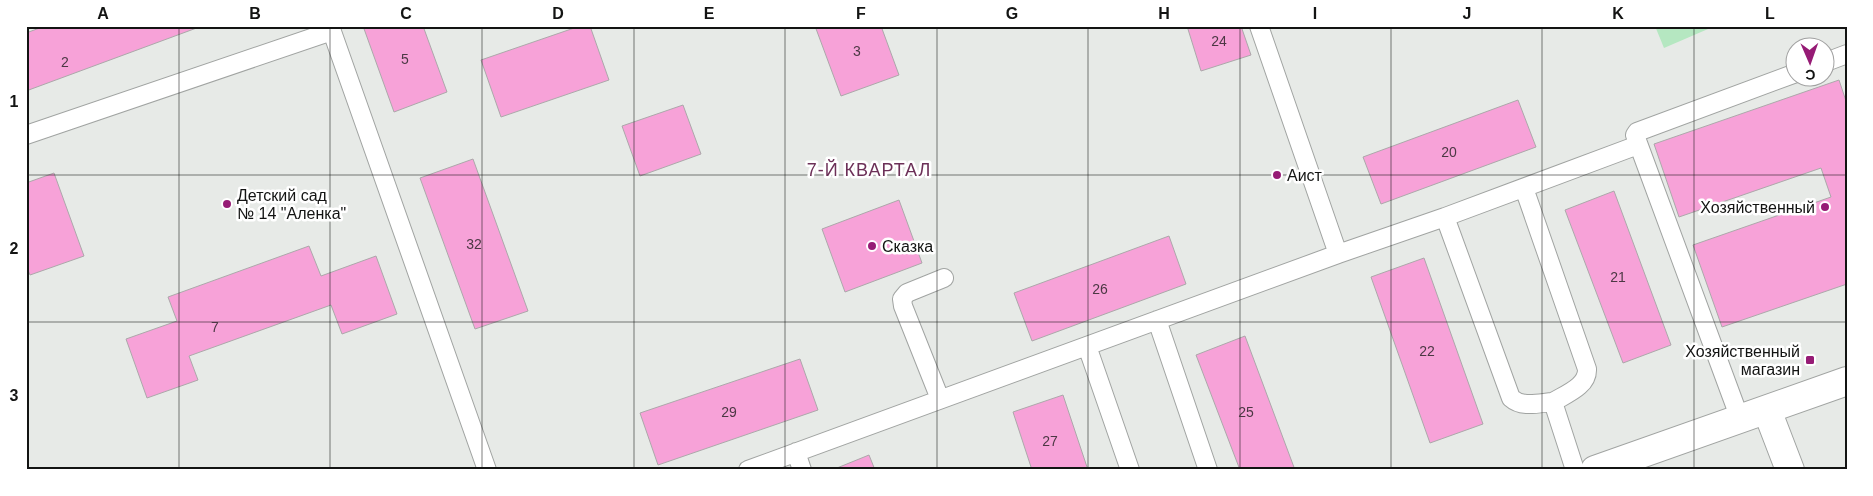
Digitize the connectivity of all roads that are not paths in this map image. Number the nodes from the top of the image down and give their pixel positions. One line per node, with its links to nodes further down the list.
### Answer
1 (1259, 26): 8 (lane)
2 (331, 28): 4 (lane); 18 (lane)
3 (1786, 77): 5 (lane)
4 (26, 135)
5 (1638, 145): 6 (lane); 16 (lane)
6 (1524, 188): 7 (lane); 14 (lane)
7 (1445, 217): 8 (lane); 14 (lane)
8 (1338, 254): 10 (lane)
9 (944, 278): 13 (lane)
10 (1157, 320): 11 (lane); 22 (lane)
11 (1087, 346): 13 (lane); 21 (lane)
12 (1847, 381): 15 (street)
13 (940, 400): 17 (lane)
14 (1553, 402): 23 (lane)
15 (1767, 410): 16 (street); 25 (street)
16 (1740, 419): 24 (street)
17 (796, 452): 19 (lane); 20 (lane)
18 (487, 470)
19 (748, 470)
20 (802, 470)
21 (1130, 470)
22 (1208, 470)
23 (1575, 470)
24 (1595, 470)
25 (1790, 470)

